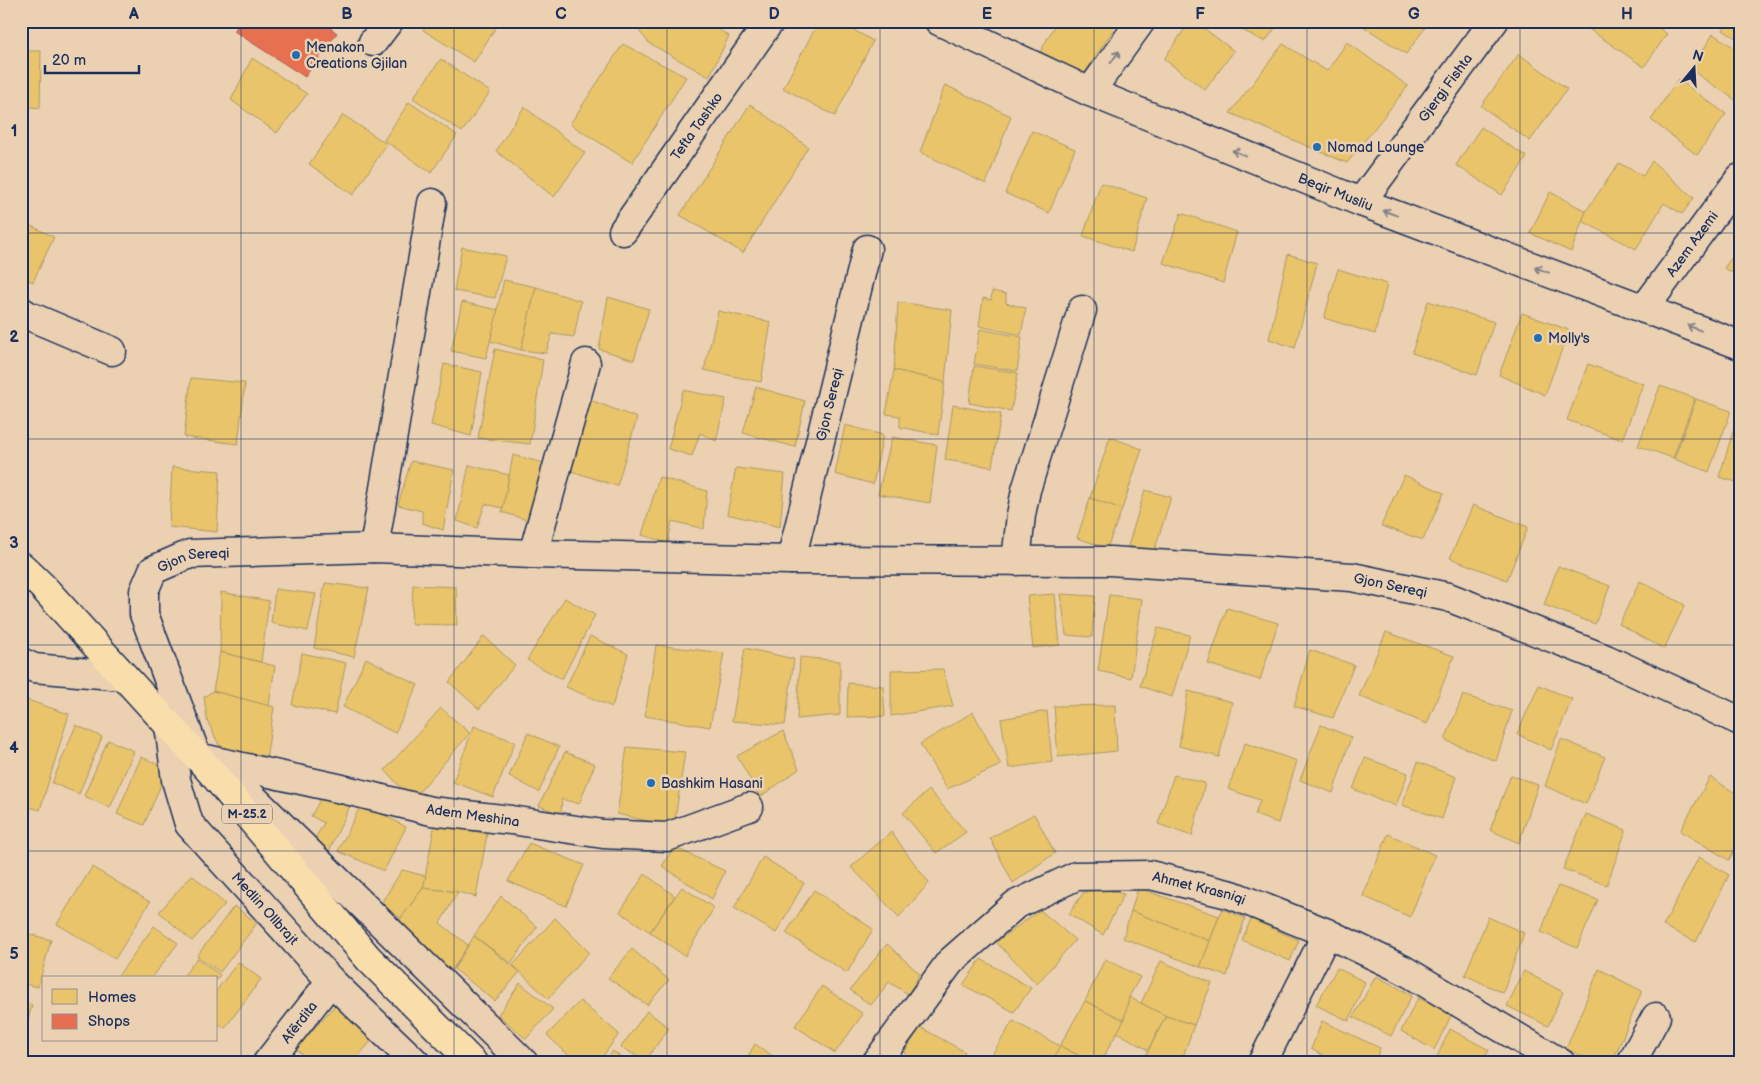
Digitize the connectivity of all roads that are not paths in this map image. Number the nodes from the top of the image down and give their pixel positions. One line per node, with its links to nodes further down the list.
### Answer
1 (770, 21): 9 (street, Tefta Tashko)
2 (939, 21): 5 (street, Beqir Musliu)
3 (1141, 21): 5 (street, one-way to 3)
4 (1494, 21): 8 (street, Gjergj Fishta)
5 (1090, 92): 8 (street, Beqir Musliu, one-way to 5)
6 (1740, 178): 11 (street, Azem Azemi)
7 (432, 202): 17 (street)
8 (1361, 202): 11 (street, Beqir Musliu, one-way to 8)
9 (623, 231)
10 (867, 250): 19 (street, Gjon Sereqi)
11 (1644, 309): 14 (street, Beqir Musliu, one-way to 11)
12 (1082, 310): 20 (street)
13 (21, 311): 15 (street)
14 (1740, 345)
15 (112, 350)
16 (586, 363): 18 (street)
17 (374, 548): 18 (street, Gjon Sereqi); 26 (street, Gjon Sereqi)
18 (533, 554): 19 (street, Gjon Sereqi)
19 (791, 560): 20 (street, Gjon Sereqi)
20 (1016, 561): 24 (street, Gjon Sereqi)
21 (21, 566): 23 (main road, M-25.2)
22 (21, 662): 23 (street)
23 (123, 676): 25 (main road, M-25.2)
24 (1740, 721)
25 (169, 725): 26 (main road, M-25.2); 29 (street, Medlin Ollbrajt)
26 (205, 765): 27 (street, Adem Meshina); 33 (main road, M-25.2); 34 (street)
27 (749, 807)
28 (1327, 933): 35 (street, Ahmet Krasniqi); 36 (street); 37 (street, Ahmet Krasniqi)
29 (331, 981): 31 (street, Afërdita); 32 (street, Medlin Ollbrajt)
30 (1656, 1017): 38 (street)
31 (267, 1063)
32 (416, 1063)
33 (473, 1063)
34 (524, 1063)
35 (876, 1063)
36 (1262, 1063)
37 (1560, 1063)
38 (1631, 1063)

